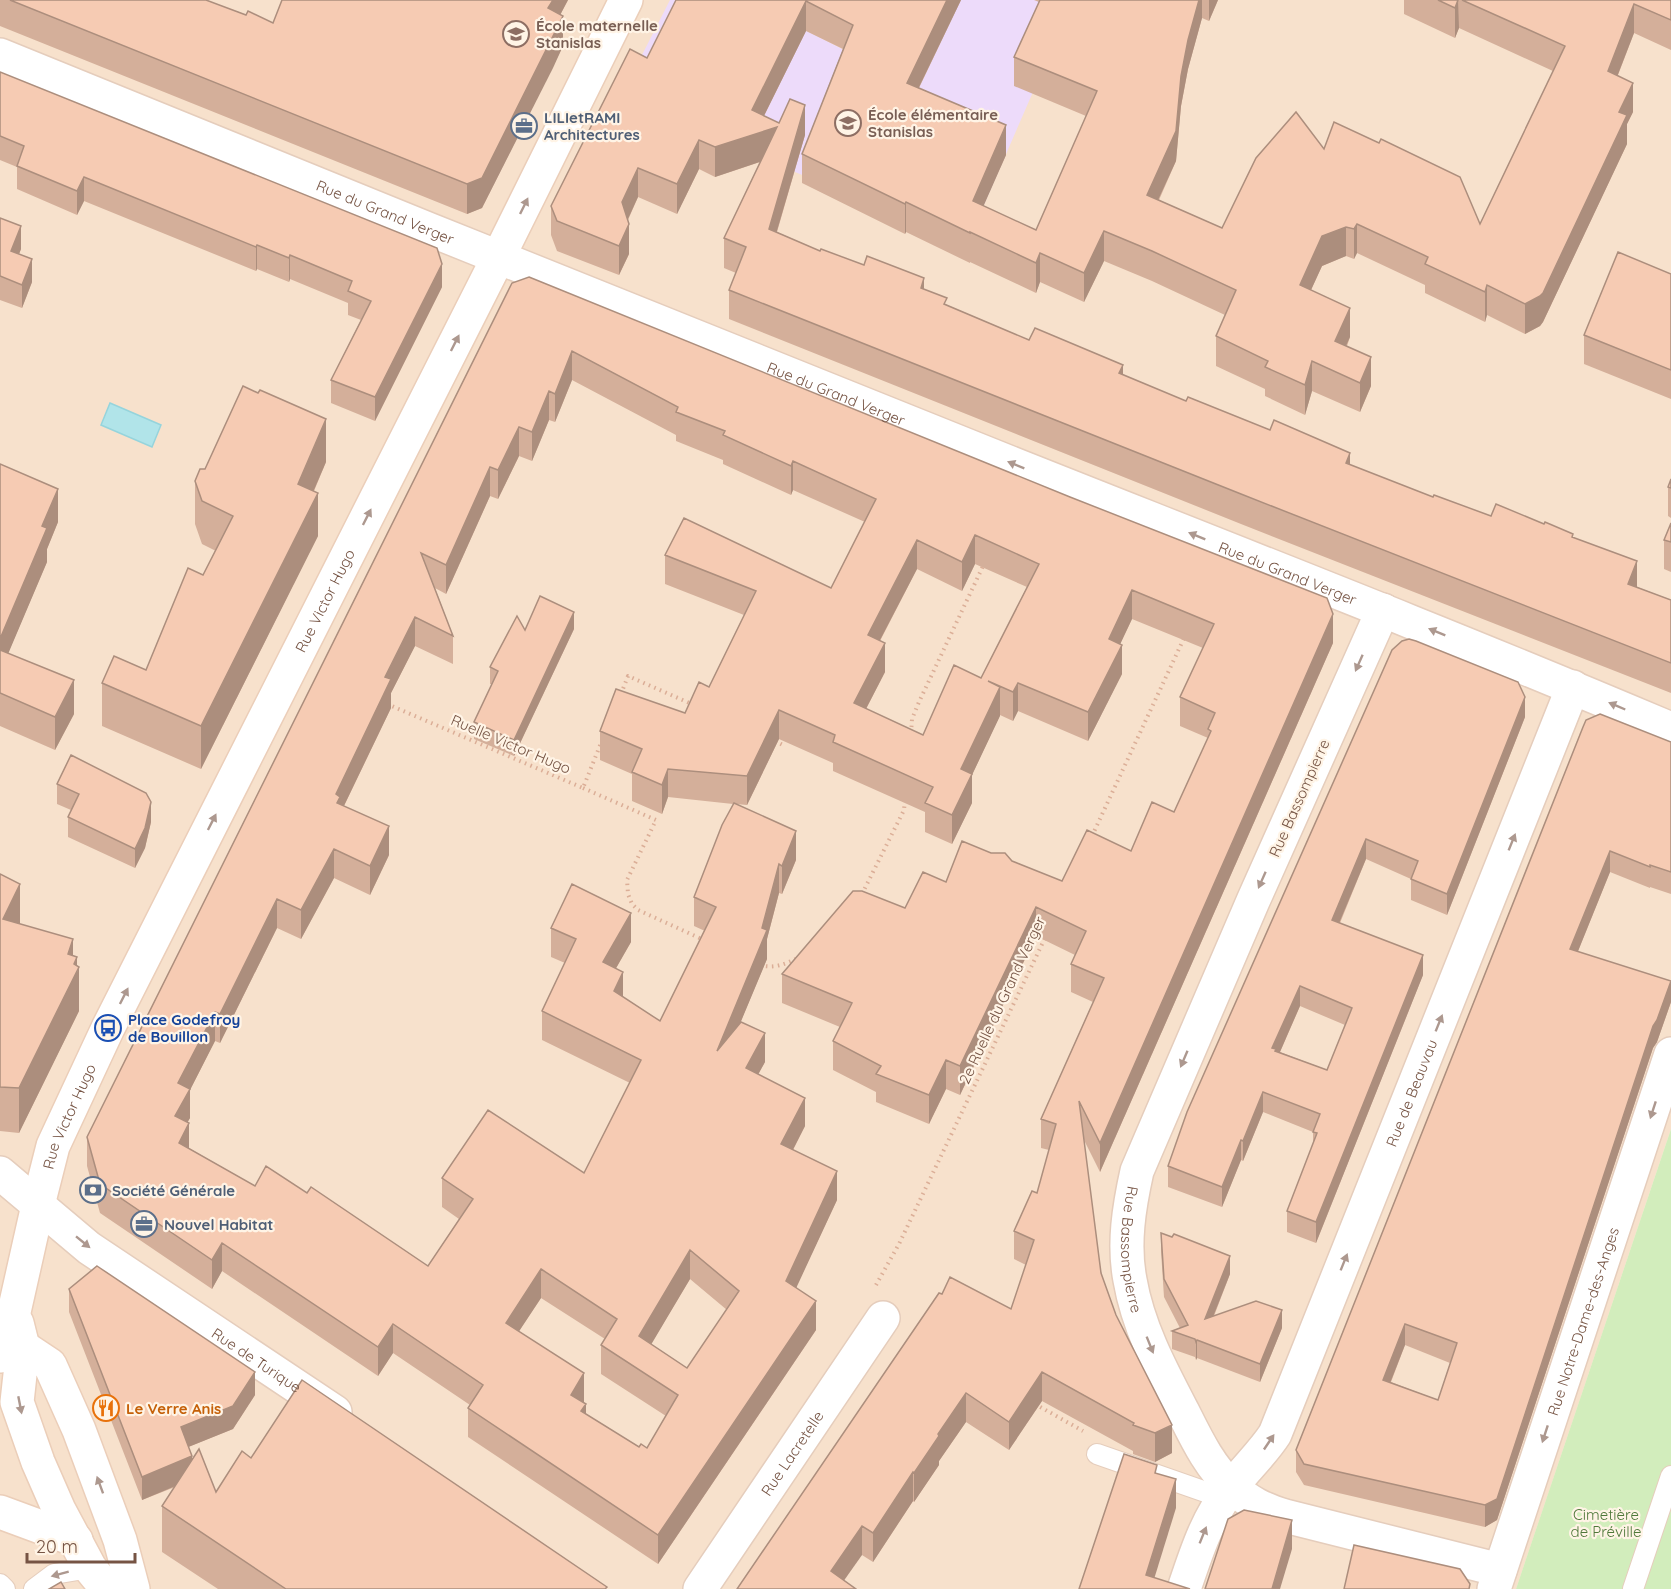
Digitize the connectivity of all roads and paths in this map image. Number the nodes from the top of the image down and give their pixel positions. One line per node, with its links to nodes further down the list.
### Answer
1 (626, 0): 3 (street, Rue Victor Hugo, one-way to 1)
2 (0, 55): 3 (street, Rue du Grand Verger)
3 (498, 258): 5 (street, Rue du Grand Verger, one-way to 3); 26 (street, Rue Victor Hugo, one-way to 3)
4 (984, 562): 14 (path)
5 (1383, 610): 7 (street, Rue du Grand Verger, one-way to 5); 35 (street, Rue Bassompierre, one-way to 35)
6 (1189, 629): 18 (path)
7 (1573, 687): 11 (street, Rue du Grand Verger, one-way to 7); 35 (street, Rue de Beauvau, one-way to 7)
8 (620, 696): 10 (path)
9 (377, 699): 16 (path, Ruelle Victor Hugo)
10 (701, 709)
11 (1671, 729)
12 (603, 737): 16 (path, Ruelle Victor Hugo)
13 (775, 741): 15 (path)
14 (910, 741)
15 (785, 746)
16 (583, 788): 21 (path)
17 (906, 790): 19 (path)
18 (1089, 843)
19 (859, 900)
20 (1049, 928): 29 (path, 2e Ruelle du Grand Verger)
21 (709, 943)
22 (805, 953): 23 (path)
23 (758, 964)
24 (1671, 1054): 38 (street, Rue Notre-Dame-des-Anges, one-way to 38)
25 (0, 1173): 26 (street)
26 (38, 1205): 28 (street, Rue Victor Hugo); 32 (street, Rue de Turique, one-way to 32)
27 (0, 1279): 28 (street)
28 (14, 1312): 30 (street)
29 (883, 1318): 43 (street, Rue Lacretelle)
30 (11, 1351): 37 (street, one-way to 37); 42 (street, one-way to 30)
31 (1034, 1403): 33 (path)
32 (355, 1425)
33 (1097, 1454): 35 (lane)
34 (1671, 1476): 45 (lane)
35 (1227, 1492): 38 (street, Rue Bassompierre); 44 (street, Rue de Beauvau, one-way to 35)
36 (0, 1512): 37 (street)
37 (91, 1566): 41 (lane, one-way to 41)
38 (1497, 1580)
39 (0, 1584): 40 (lane)
40 (5, 1589)
41 (34, 1589)
42 (133, 1589)
43 (700, 1589)
44 (1184, 1589)
45 (1633, 1589)

